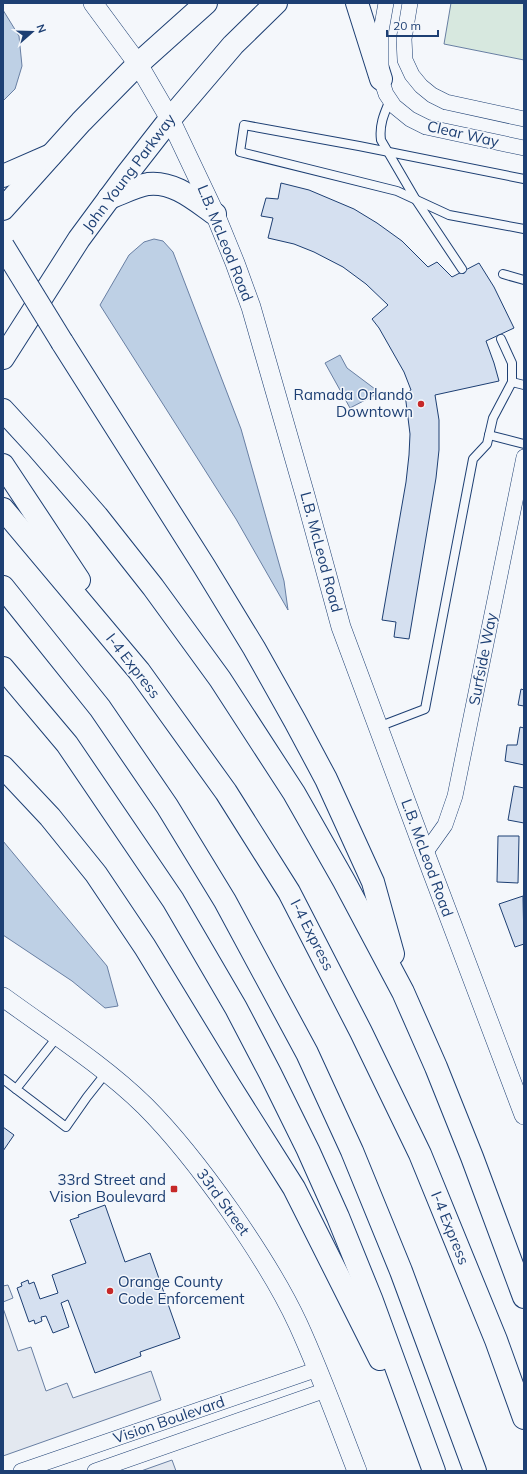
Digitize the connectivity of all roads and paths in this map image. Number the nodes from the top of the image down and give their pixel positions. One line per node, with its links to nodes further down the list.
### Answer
1 (93, 3): 7 (street, L.B. McLeod Road)
2 (206, 3): 7 (main road)
3 (276, 3): 10 (main road, John Young Parkway)
4 (356, 3): 8 (main road)
5 (386, 3): 8 (street, Clear Way)
6 (410, 3): 11 (street, Clear Way)
7 (138, 64): 10 (street, L.B. McLeod Road); 14 (main road)
8 (381, 80): 9 (street, Clear Way)
9 (390, 100): 12 (street, Clear Way); 13 (lane)
10 (170, 119): 17 (main road, John Young Parkway); 20 (street, L.B. McLeod Road)
11 (524, 119)
12 (524, 148)
13 (388, 152): 16 (lane); 18 (lane); 18 (lane)
14 (51, 155): 15 (main road); 19 (main road)
15 (3, 176)
16 (524, 179)
17 (109, 198): 20 (main road); 27 (main road, John Young Parkway)
18 (416, 200): 21 (lane); 23 (lane)
19 (3, 209)
20 (215, 214): 39 (street, L.B. McLeod Road)
21 (524, 229)
22 (3, 246): 42 (main road, bridge)
23 (462, 269)
24 (503, 274): 25 (lane)
25 (524, 280)
26 (502, 339): 28 (lane)
27 (3, 358)
28 (512, 382): 29 (lane); 31 (lane)
29 (524, 385)
30 (5, 413): 42 (main road)
31 (489, 435): 32 (lane); 39 (lane)
32 (524, 444)
33 (524, 457): 41 (street, Surfside Way)
34 (3, 465): 38 (main road)
35 (3, 509): 38 (main road, I-4 Express)
36 (3, 586): 57 (main road)
37 (3, 668): 56 (main road)
38 (139, 671): 52 (main road, I-4 Express)
39 (378, 727): 41 (street, L.B. McLeod Road)
40 (3, 767): 56 (main road)
41 (425, 854): 48 (street, L.B. McLeod Road)
42 (403, 992): 49 (main road)
43 (4, 1001): 44 (street, 33rd Street)
44 (58, 1036): 45 (street, 33rd Street); 47 (lane)
45 (106, 1073): 47 (lane); 50 (street, 33rd Street)
46 (3, 1079): 47 (lane)
47 (16, 1090)
48 (522, 1105)
49 (524, 1297)
50 (318, 1369): 51 (street, 33rd Street); 53 (street, Vision Boulevard)
51 (326, 1390): 54 (street, Vision Boulevard); 55 (street, 33rd Street)
52 (524, 1418)
53 (21, 1471)
54 (95, 1471)
55 (357, 1471)
56 (433, 1471)
57 (475, 1471)

